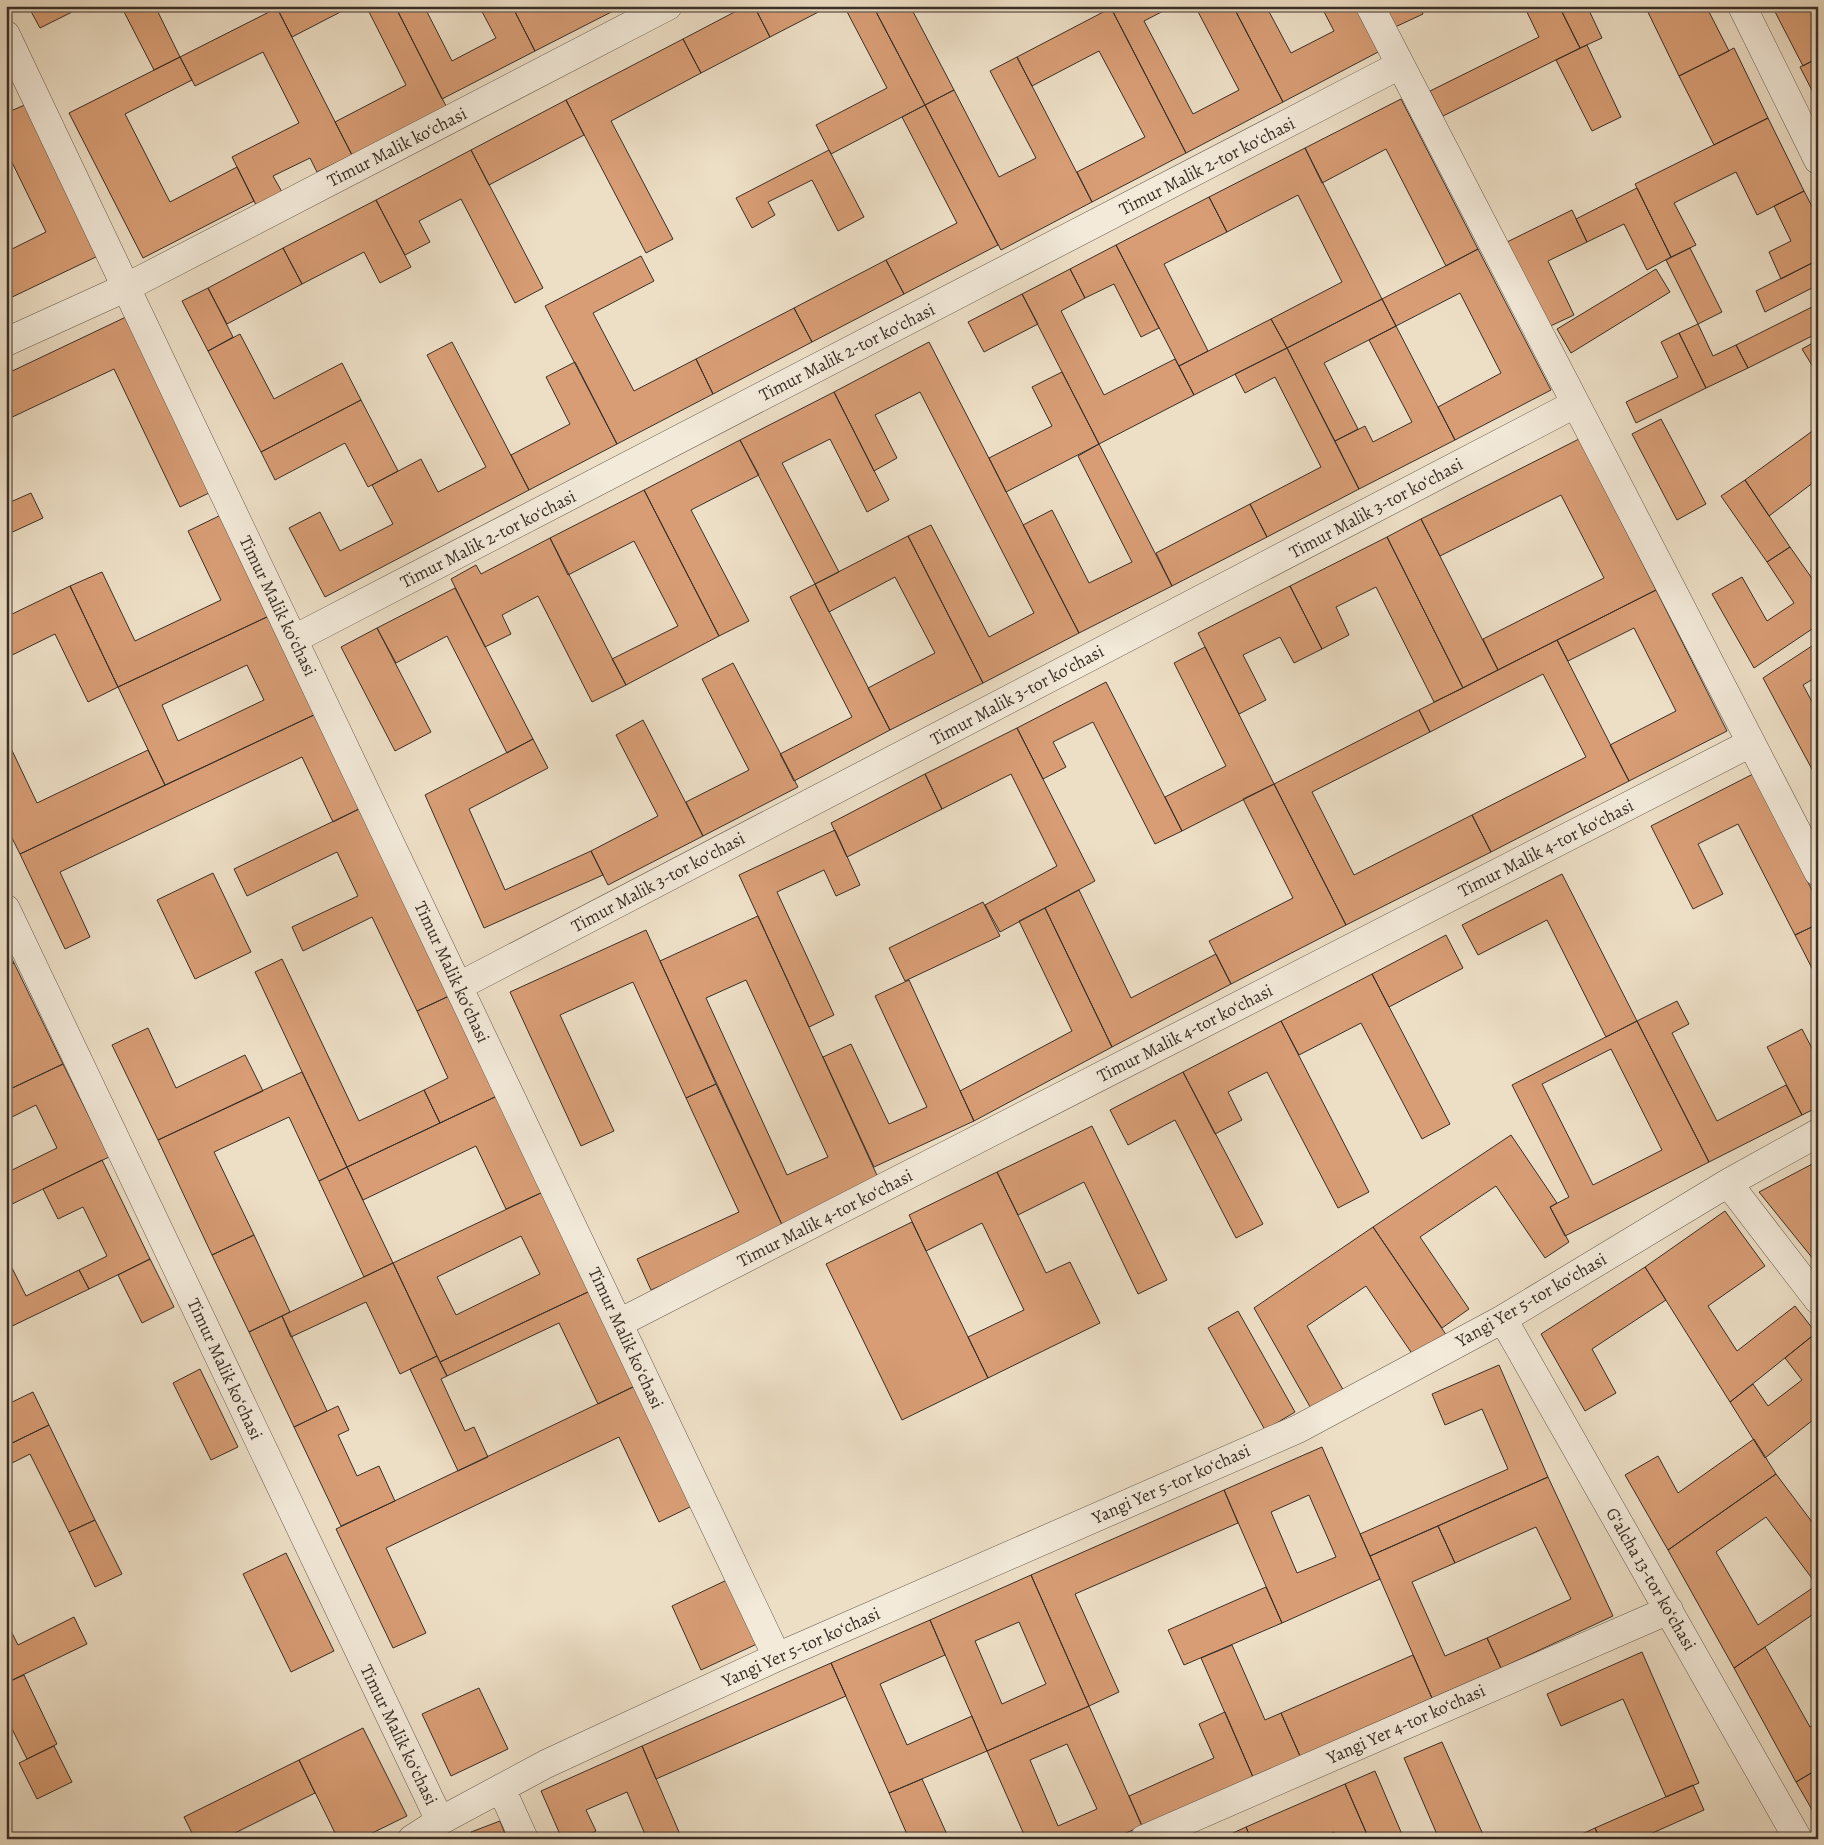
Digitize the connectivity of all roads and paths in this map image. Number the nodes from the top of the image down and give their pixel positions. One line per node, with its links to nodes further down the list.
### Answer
1 (668, 6): 7 (street, Timur Malik koʻchasi)
2 (1370, 6): 5 (street)
3 (1742, 6): 6 (street)
4 (6, 35): 7 (street, Timur Malik koʻchasi)
5 (1400, 65): 9 (street); 10 (street, Timur Malik 2-tor koʻchasi)
6 (1818, 160)
7 (125, 288): 8 (street, Timur Malik koʻchasi); 10 (street, Timur Malik koʻchasi)
8 (6, 342)
9 (1574, 404): 11 (street); 14 (street, Timur Malik 3-tor koʻchasi)
10 (294, 639): 14 (street, Timur Malik koʻchasi)
11 (1751, 743): 12 (street); 19 (street, Timur Malik 4-tor koʻchasi)
12 (1818, 872)
13 (6, 909): 23 (street, Timur Malik koʻchasi)
14 (459, 986): 19 (street, Timur Malik koʻchasi)
15 (1818, 1134): 16 (street, Yangi Yer 5-tor koʻchasi)
16 (1728, 1183): 17 (street); 18 (street, Yangi Yer 5-tor koʻchasi)
17 (1818, 1300)
18 (1502, 1319): 20 (street, Gʻalcha 13-tor koʻchasi); 21 (street, Yangi Yer 5-tor koʻchasi)
19 (619, 1323): 21 (street, Timur Malik koʻchasi)
20 (1669, 1610): 26 (street, Yangi Yer 4-tor koʻchasi); 27 (street, Gʻalcha 13-tor koʻchasi)
21 (777, 1657): 22 (street, Yangi Yer 5-tor koʻchasi)
22 (501, 1788): 23 (street, Timur Malik koʻchasi); 25 (street)
23 (440, 1821): 24 (street)
24 (412, 1839)
25 (524, 1839)
26 (1144, 1839)
27 (1798, 1839)

